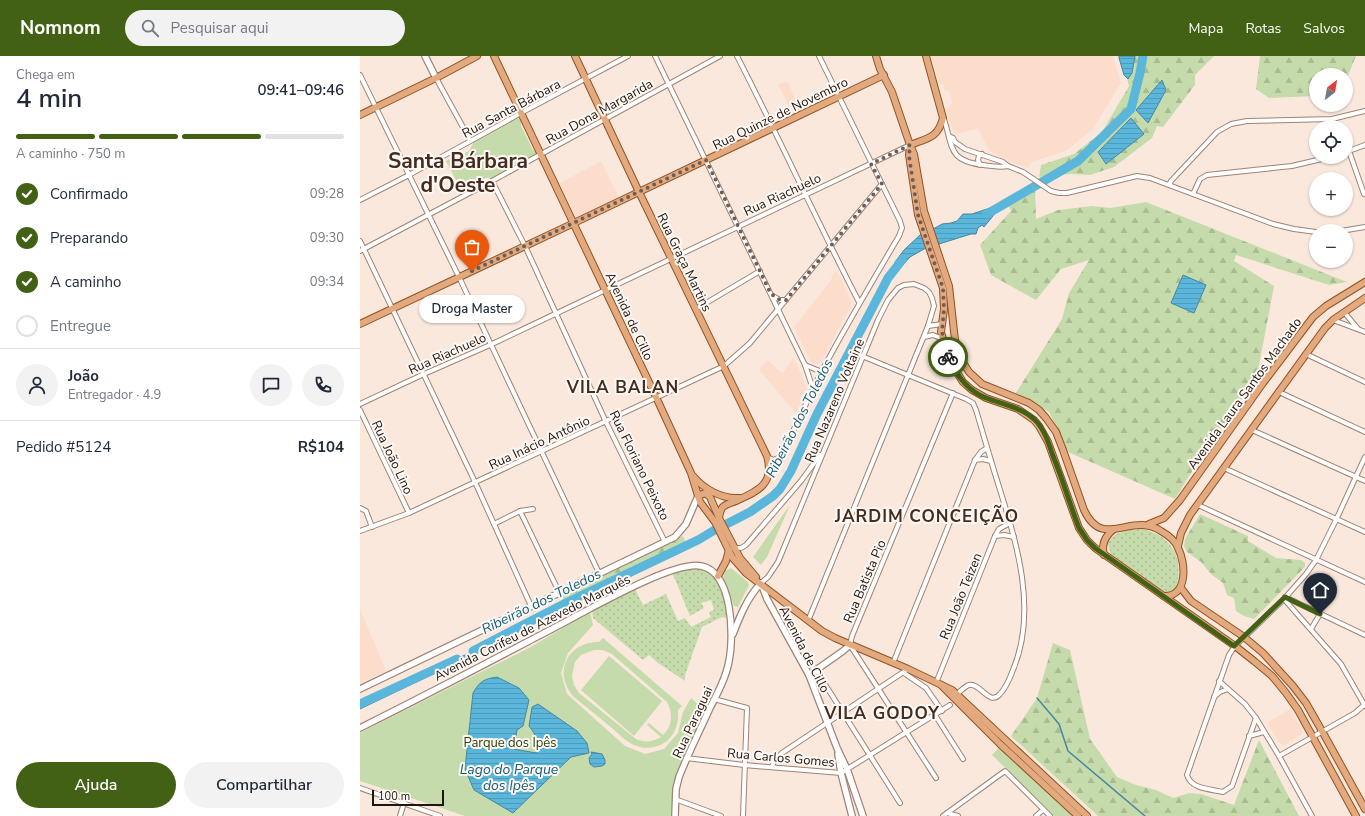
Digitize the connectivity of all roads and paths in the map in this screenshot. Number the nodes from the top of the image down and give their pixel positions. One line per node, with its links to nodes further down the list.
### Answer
1 (425, 56): 14 (main road)
2 (477, 56): 14 (main road)
3 (494, 56): 20 (main road, Avenida de Cillo)
4 (575, 56): 15 (main road, Rua Graça Martins)
5 (628, 56): 15 (street, Rua Santa Bárbara)
6 (655, 56): 16 (street)
7 (720, 56): 16 (street, Rua Dona Margarida)
8 (737, 56): 24 (street)
9 (819, 56): 17 (street)
10 (876, 56): 13 (main road)
11 (926, 56): 23 (main road)
12 (360, 75): 18 (street)
13 (884, 75): 17 (main road, Rua Quinze de Novembro); 27 (main road)
14 (436, 78): 18 (main road); 26 (street)
15 (586, 79): 20 (street, Rua Santa Bárbara); 22 (main road, Rua Graça Martins)
16 (669, 84): 22 (street, Rua Dona Margarida); 32 (street)
17 (839, 97): 24 (main road, Rua Quinze de Novembro); 34 (street)
18 (375, 107): 21 (main road); 38 (street)
19 (1365, 111): 41 (street)
20 (521, 113): 26 (street, Rua Santa Bárbara); 30 (main road, Avenida de Cillo)
21 (360, 115)
22 (605, 118): 30 (street, Rua Dona Margarida); 42 (main road, Rua Graça Martins)
23 (943, 118): 25 (street); 27 (main road)
24 (774, 128): 32 (main road, Rua Quinze de Novembro); 43 (street)
25 (949, 136): 31 (street); 36 (street)
26 (470, 140): 38 (street, Rua Santa Bárbara)
27 (910, 145): 34 (street, Rua Riachuelo); 57 (main road); 57 (main road)
28 (1365, 145): 29 (street)
29 (1353, 150)
30 (542, 154): 39 (street, Rua Dona Margarida); 48 (main road, Avenida de Cillo)
31 (982, 154): 36 (street); 37 (street)
32 (706, 160): 42 (main road, Rua Quinze de Novembro); 49 (street)
33 (1309, 162): 44 (street)
34 (871, 164): 40 (street); 43 (street, Rua Riachuelo)
35 (1353, 164): 45 (street)
36 (980, 165): 37 (street)
37 (1008, 166): 41 (street)
38 (408, 175): 46 (street, Rua Santa Bárbara); 47 (street)
39 (492, 182): 47 (street, Rua Dona Margarida); 55 (street, Rua Floriano Peixoto)
40 (882, 184): 54 (street, Rua Inácio Antônio); 66 (street)
41 (1169, 185): 44 (street)
42 (639, 192): 48 (main road, Rua Quinze de Novembro); 58 (main road, Rua Graça Martins)
43 (806, 194): 49 (street, Rua Riachuelo); 54 (street)
44 (1193, 194): 52 (street)
45 (1364, 194)
46 (360, 200)
47 (428, 215): 56 (street, Rua Dona Margarida); 60 (street)
48 (574, 223): 55 (main road, Rua Quinze de Novembro); 62 (main road, Avenida de Cillo)
49 (738, 226): 58 (street, Rua Riachuelo); 59 (street)
50 (1365, 227): 51 (street)
51 (1353, 229)
52 (1309, 231)
53 (360, 240): 56 (street)
54 (830, 245): 65 (street, Rua Inácio Antônio); 66 (street)
55 (524, 246): 60 (main road, Rua Quinze de Novembro); 71 (street, Rua Floriano Peixoto)
56 (362, 250): 67 (street)
57 (936, 255): 74 (main road); 80 (main road)
58 (672, 259): 62 (street, Rua Riachuelo); 69 (main road, Rua Graça Martins)
59 (760, 271): 63 (street); 69 (street)
60 (459, 277): 67 (main road, Rua Quinze de Novembro); 81 (street)
61 (1365, 282): 126 (main road, Avenida Laura Santos Machado)
62 (605, 291): 71 (street, Rua Riachuelo); 93 (main road, Avenida de Cillo)
63 (771, 294): 65 (street); 68 (street)
64 (1365, 298): 70 (main road, Avenida Laura Santos Machado)
65 (786, 300): 68 (street, Rua Inácio Antônio)
66 (859, 302): 86 (street)
67 (394, 309): 73 (main road, Rua Quinze de Novembro); 87 (street)
68 (778, 309): 84 (street); 85 (street, Rua Inácio Antônio)
69 (696, 310): 85 (main road, Rua Graça Martins)
70 (1344, 312): 72 (main road, Avenida Laura Santos Machado); 76 (street)
71 (556, 314): 81 (street, Rua Riachuelo); 96 (street, Rua Floriano Peixoto)
72 (1333, 320): 76 (street); 82 (main road, Avenida Laura Santos Machado)
73 (360, 324)
74 (942, 324): 75 (street); 79 (main road); 80 (main road)
75 (928, 326): 78 (street, Rua Nazareno Voltaine); 83 (street, Rua Nazareno Voltaine)
76 (1358, 329): 77 (street)
77 (1365, 332)
78 (924, 337): 79 (street); 88 (street, Rua Nazareno Voltaine)
79 (943, 339): 136 (main road)
80 (956, 340): 128 (main road)
81 (490, 345): 87 (street, Rua Riachuelo); 101 (street)
82 (1306, 354): 89 (street); 91 (main road, Avenida Laura Santos Machado)
83 (862, 356): 88 (street); 99 (street, Rua Nazareno Voltaine)
84 (805, 365): 86 (street); 90 (street)
85 (724, 366): 93 (street, Rua Inácio Antônio); 102 (main road, Rua Graça Martins)
86 (822, 372): 90 (street)
87 (424, 374): 94 (street, Rua Riachuelo); 113 (street)
88 (908, 375): 92 (street); 150 (street, Rua Nazareno Voltaine)
89 (1365, 382)
90 (813, 389): 103 (street)
91 (1279, 392): 97 (main road, Avenida Laura Santos Machado); 98 (street)
92 (953, 393): 100 (street); 155 (street, Rua Batista Pio)
93 (656, 397): 96 (street, Rua Inácio Antônio); 108 (main road, Avenida de Cillo)
94 (360, 404)
95 (360, 410): 121 (street, Rua João Lino)
96 (606, 422): 101 (street, Rua Inácio Antônio); 133 (street, Rua Floriano Peixoto)
97 (1252, 430): 107 (main road, Avenida Laura Santos Machado); 109 (street)
98 (1365, 432)
99 (824, 448): 111 (street); 114 (street, Rua Nazareno Voltaine)
100 (987, 448): 105 (street); 106 (street)
101 (541, 451): 113 (street, Rua Inácio Antônio); 138 (street)
102 (767, 456): 103 (street); 110 (main road, Rua Graça Martins)
103 (781, 456): 110 (street)
104 (1365, 457): 109 (street)
105 (975, 460): 106 (street); 157 (street)
106 (991, 461): 124 (street)
107 (1224, 468): 117 (main road, Avenida Laura Santos Machado); 123 (street)
108 (691, 473): 115 (main road, Avenida de Cillo); 116 (main road)
109 (1356, 477): 112 (street); 123 (street)
110 (768, 478): 116 (main road)
111 (801, 481): 114 (street); 135 (street)
112 (1365, 481)
113 (475, 482): 121 (street, Rua Inácio Antônio); 125 (street)
114 (809, 486): 141 (street, Rua Nazareno Voltaine)
115 (698, 496): 122 (main road, Avenida de Cillo); 122 (main road); 133 (main road, Avenida Corifeu de Azevedo Marquês)
116 (743, 498): 122 (main road)
117 (1198, 505): 134 (main road, Avenida Laura Santos Machado); 137 (street)
118 (360, 508): 127 (street)
119 (533, 509): 120 (street)
120 (520, 512): 125 (street); 143 (street)
121 (409, 513): 127 (street, Rua Inácio Antônio)
122 (718, 520): 135 (main road, Avenida de Cillo)
123 (1336, 520): 130 (street); 137 (street)
124 (1010, 523): 131 (street, Rua João Teizen); 132 (street)
125 (494, 524): 146 (street)
126 (1149, 524): 128 (main road); 134 (main road)
127 (372, 527): 129 (street, Rua Inácio Antônio)
128 (1114, 529): 136 (main road)
129 (360, 531)
130 (1365, 532)
131 (995, 536): 132 (street); 162 (street, Rua João Teizen)
132 (1014, 537): 166 (street)
133 (665, 542): 138 (main road, Avenida Corifeu de Azevedo Marquês)
134 (1178, 546): 142 (main road)
135 (732, 549): 139 (main road); 141 (main road, Avenida de Cillo)
136 (1104, 555): 144 (main road)
137 (1316, 560): 140 (street); 145 (street)
138 (599, 573): 143 (main road, Avenida Corifeu de Azevedo Marquês)
139 (718, 576): 147 (main road, Rua Paraguai); 176 (main road, Avenida Corifeu de Azevedo Marquês)
140 (1365, 582)
141 (761, 583): 148 (main road, Rua Paraguai); 150 (main road); 160 (main road, Avenida de Cillo)
142 (1181, 588): 144 (main road); 153 (main road)
143 (559, 592): 146 (main road, Avenida Corifeu de Azevedo Marquês)
144 (1164, 596): 156 (main road)
145 (1285, 598): 149 (street); 151 (street); 153 (street)
146 (531, 606): 163 (main road, Avenida Corifeu de Azevedo Marquês)
147 (730, 609): 148 (main road); 154 (main road, Rua Paraguai)
148 (742, 611): 154 (main road, Rua Paraguai)
149 (1320, 614): 151 (street); 152 (street)
150 (808, 621): 155 (main road)
151 (1311, 629): 170 (street)
152 (1365, 635)
153 (1244, 637): 156 (street); 177 (main road)
154 (731, 638): 168 (main road, Rua Paraguai)
155 (850, 645): 157 (main road); 158 (main road); 164 (street)
156 (1234, 646): 161 (street); 181 (main road)
157 (893, 663): 159 (main road)
158 (816, 670): 160 (main road); 172 (street)
159 (906, 671): 162 (main road); 164 (street); 171 (street)
160 (809, 675): 175 (main road, Avenida de Cillo)
161 (1219, 681): 165 (street); 167 (street)
162 (938, 683): 166 (main road); 182 (main road)
163 (360, 689)
164 (879, 689): 172 (street); 178 (street)
165 (1228, 689): 167 (street); 174 (street)
166 (957, 694): 182 (main road)
167 (1213, 697): 180 (street)
168 (714, 699): 186 (main road, Rua Paraguai); 188 (street)
169 (950, 705): 171 (street, Rua Carlos Gomes)
170 (1365, 705): 177 (street)
171 (942, 711): 173 (street, Rua Carlos Gomes)
172 (844, 712): 175 (street); 184 (street)
173 (935, 715): 178 (street, Rua Carlos Gomes); 187 (street)
174 (1256, 718): 179 (street); 180 (street)
175 (828, 722): 183 (main road, Avenida de Cillo); 189 (street)
176 (360, 728)
177 (1322, 730): 181 (street); 198 (main road)
178 (907, 732): 184 (street, Rua Carlos Gomes); 192 (street)
179 (1264, 732): 180 (street); 185 (street)
180 (1249, 736)
181 (1312, 736): 185 (street); 215 (main road)
182 (1002, 741): 212 (main road); 213 (main road)
183 (837, 748): 190 (main road, Avenida de Cillo); 191 (main road, Avenida de Cillo)
184 (870, 755): 190 (street, Rua Carlos Gomes); 197 (street)
185 (1279, 756): 214 (street)
186 (686, 758): 188 (street, Rua Carlos Gomes); 195 (main road, Rua Paraguai)
187 (962, 759)
188 (744, 765): 189 (street, Rua Carlos Gomes); 205 (street)
189 (772, 767): 191 (street, Rua Carlos Gomes)
190 (847, 769): 191 (street, Rua Carlos Gomes); 207 (main road, Avenida de Cillo)
191 (840, 773): 206 (main road, Avenida de Cillo)
192 (936, 778)
193 (361, 788): 194 (street); 196 (street)
194 (360, 794)
195 (675, 799): 203 (main road, Rua Paraguai); 204 (street)
196 (404, 803): 201 (street); 202 (street)
197 (900, 804)
198 (1365, 809)
199 (1044, 810): 200 (street); 210 (street); 211 (street)
200 (947, 813): 208 (street); 209 (street)
201 (400, 816)
202 (440, 816)
203 (675, 816)
204 (721, 816)
205 (742, 816)
206 (852, 816)
207 (863, 816)
208 (943, 816)
209 (958, 816)
210 (1036, 816)
211 (1050, 816)
212 (1078, 816)
213 (1087, 816)
214 (1312, 816)
215 (1356, 816)

